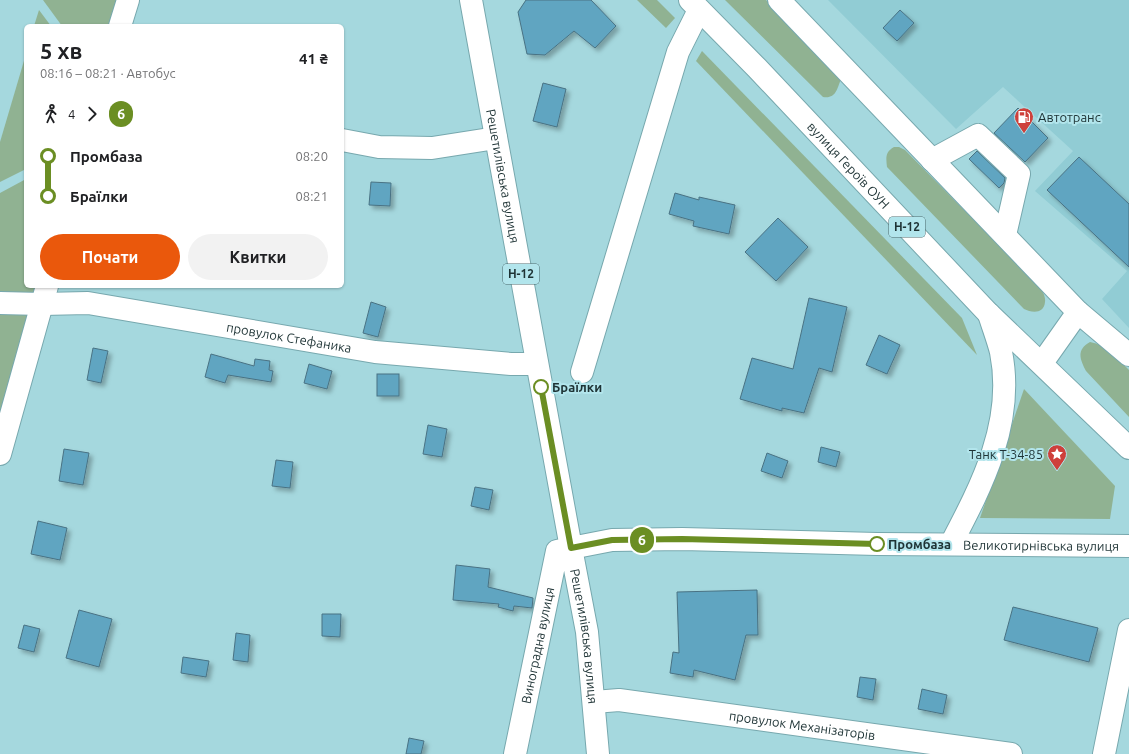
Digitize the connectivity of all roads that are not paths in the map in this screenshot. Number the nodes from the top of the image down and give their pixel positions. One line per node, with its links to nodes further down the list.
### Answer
1 (128, 0): 5 (main road)
2 (779, 0): 8 (main road)
3 (475, 4): 6 (main road, Решетилівська вулиця / Н-12)
4 (694, 5): 13 (main road, вулиця Героїв ОУН / Н-12); 17 (main road)
5 (121, 24)
6 (496, 138): 7 (main road); 16 (main road, Решетилівська вулиця / Н-12)
7 (344, 140)
8 (932, 160): 9 (main road); 9 (main road)
9 (1005, 235): 12 (main road)
10 (44, 295): 11 (main road, провулок Стефаника); 16 (main road, провулок Стефаника); 19 (main road)
11 (0, 303)
12 (1078, 312): 14 (main road); 15 (main road)
13 (988, 313): 15 (main road, вулиця Героїв ОУН / Н-12); 20 (main road)
14 (1129, 355)
15 (1042, 363): 18 (main road, вулиця Героїв ОУН / Н-12)
16 (537, 364): 22 (main road, Решетилівська вулиця / Н-12)
17 (582, 372)
18 (1129, 448)
19 (0, 454)
20 (951, 544): 21 (main road, Великотирнівська вулиця); 22 (main road, Великотирнівська вулиця)
21 (1129, 546)
22 (571, 548): 24 (main road, Решетилівська вулиця); 25 (main road, Виноградна вулиця)
23 (1129, 630): 28 (main road)
24 (594, 702): 26 (main road, Решетилівська вулиця); 27 (main road, провулок Механізаторів)
25 (515, 754)
26 (598, 754)
27 (1011, 754)
28 (1104, 754)

